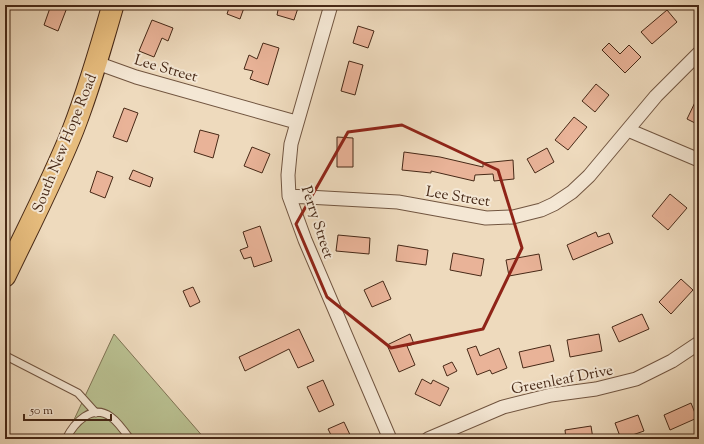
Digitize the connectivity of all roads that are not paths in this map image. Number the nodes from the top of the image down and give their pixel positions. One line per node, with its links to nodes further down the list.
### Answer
1 (113, 5): 4 (main road, South New Hope Road)
2 (331, 5): 5 (street, Perry Street)
3 (699, 53): 6 (street, Lee Street)
4 (97, 63): 5 (street, Lee Street); 9 (main road, South New Hope Road)
5 (296, 122): 8 (street, Perry Street)
6 (628, 130): 7 (street); 8 (street, Lee Street)
7 (699, 160)
8 (289, 196): 15 (street, Perry Street)
9 (5, 276)
10 (699, 343): 16 (street, Greenleaf Drive)
11 (5, 357): 12 (lane)
12 (96, 413): 13 (lane); 14 (lane)
13 (66, 439)
14 (130, 439)
15 (390, 439)
16 (428, 439)

